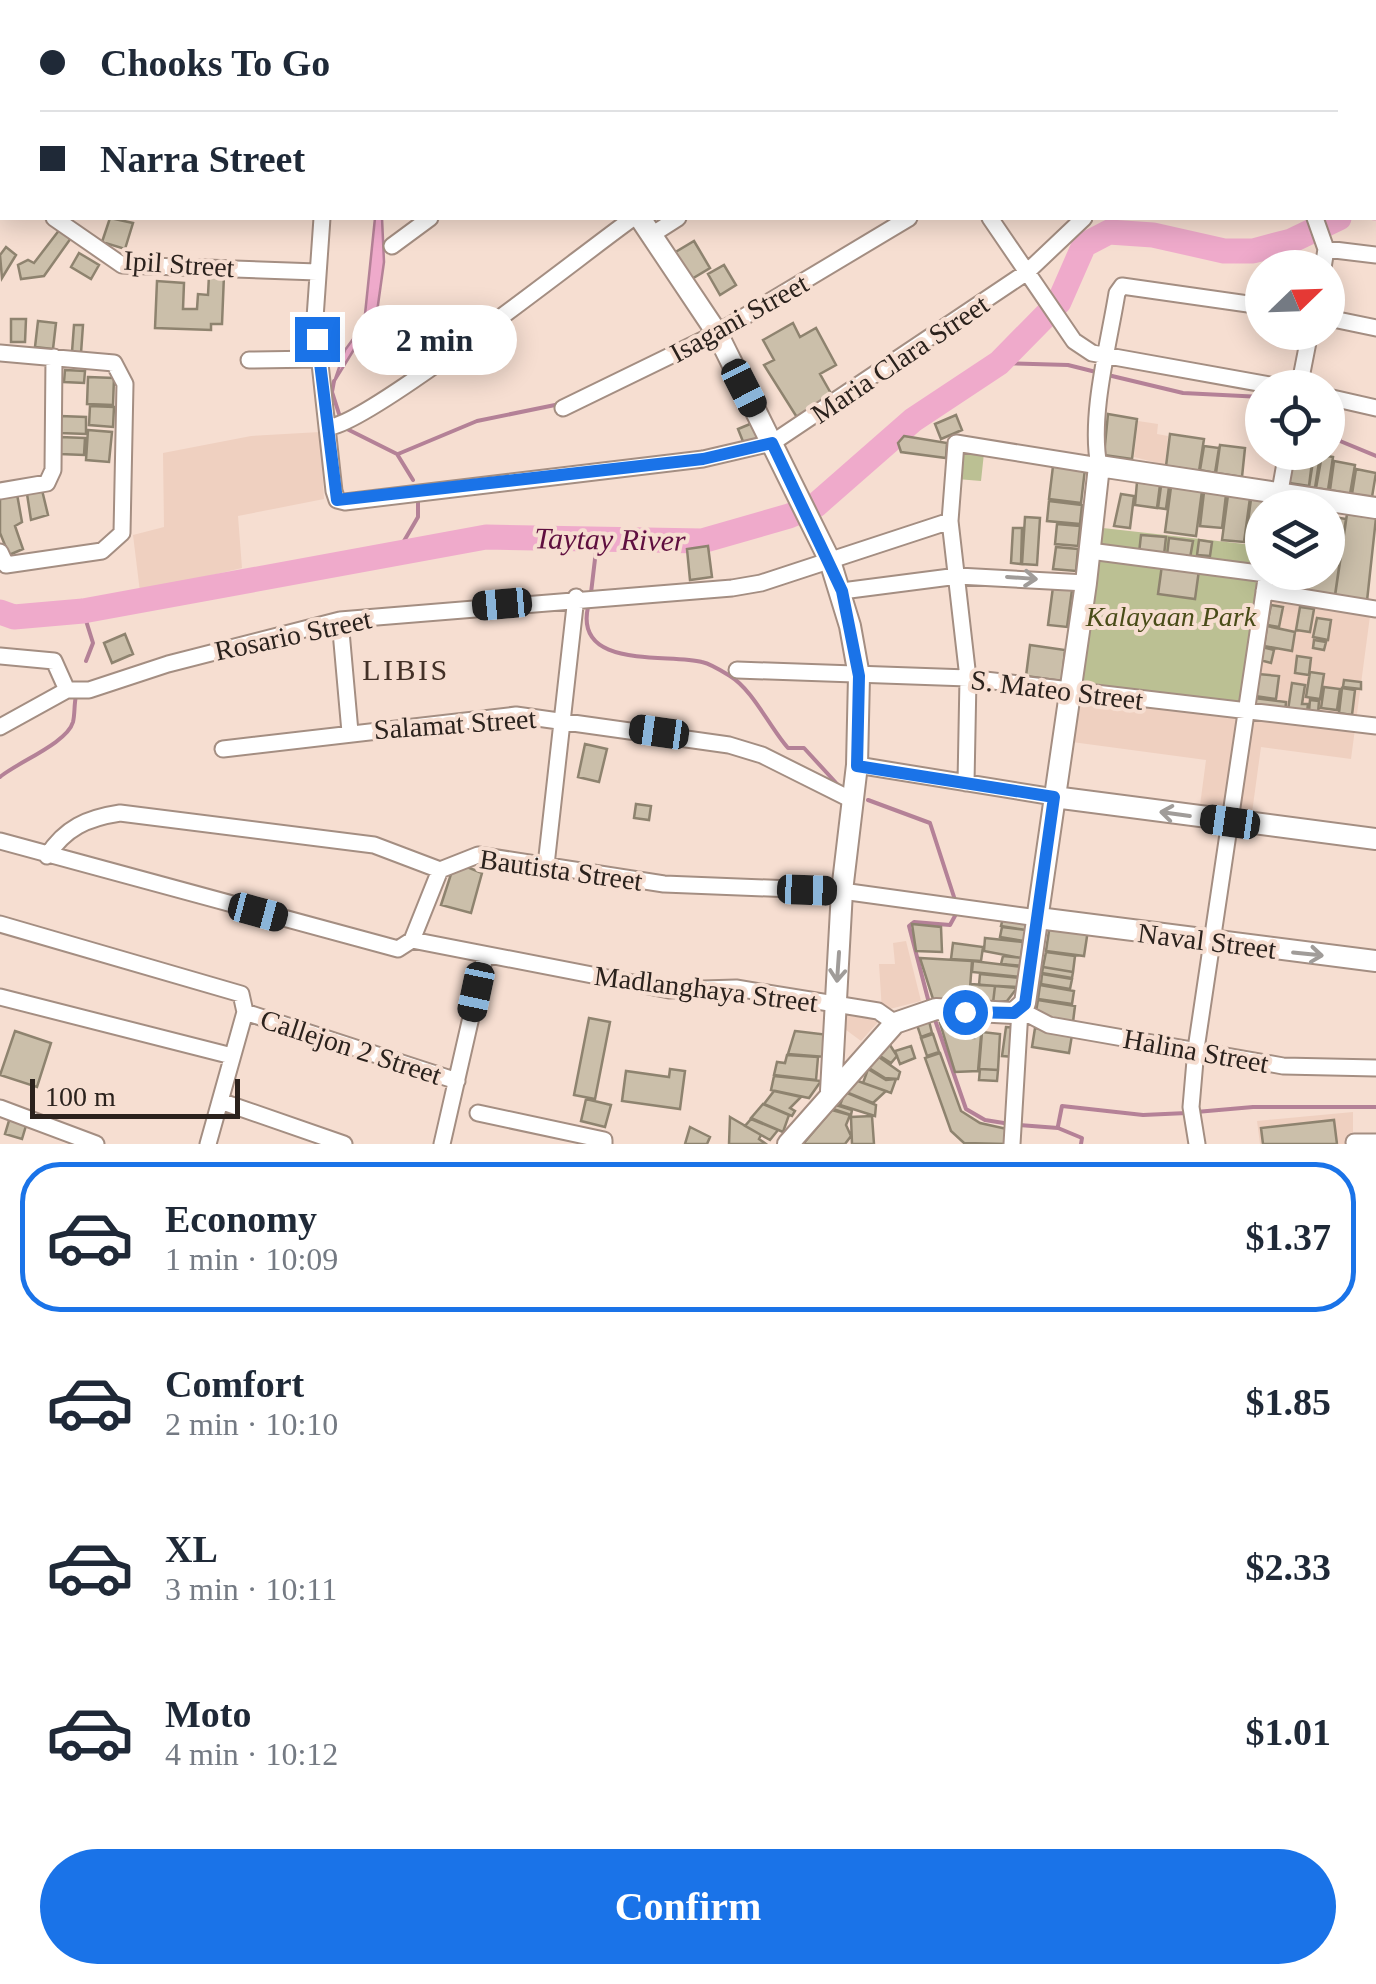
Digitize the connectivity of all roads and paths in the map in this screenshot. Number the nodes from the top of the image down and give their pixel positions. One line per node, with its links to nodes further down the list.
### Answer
1 (57, 220): 13 (street, Ipil Street)
2 (322, 220): 13 (street)
3 (427, 220): 10 (street)
4 (906, 220): 18 (street, Isagani Street)
5 (991, 220): 14 (street)
6 (1082, 220): 14 (street, Maria Clara Street)
7 (1316, 220): 9 (street)
8 (642, 223): 18 (street); 28 (street)
9 (1325, 243): 11 (street); 12 (street)
10 (392, 246)
11 (1324, 250)
12 (1376, 255)
13 (317, 272): 23 (street)
14 (1027, 272): 21 (street); 29 (street, Maria Clara Street)
15 (1245, 304): 21 (street)
16 (1345, 322): 17 (street)
17 (1376, 328)
18 (717, 333): 26 (street, Isagani Street); 29 (street)
19 (0, 353): 20 (street)
20 (54, 357): 31 (street); 36 (street)
21 (1107, 357): 24 (street); 30 (street)
22 (249, 360): 23 (street)
23 (319, 360): 28 (street)
24 (1245, 381)
25 (1345, 401): 27 (street)
26 (563, 408)
27 (1376, 408)
28 (341, 424): 29 (street, Maria Clara Street)
29 (772, 443): 38 (street)
30 (1098, 466): 32 (street); 35 (street); 37 (street)
31 (0, 491)
32 (1245, 494)
33 (1345, 505): 34 (street)
34 (1376, 508)
35 (950, 521): 38 (street, Rosario Street); 40 (street)
36 (0, 552)
37 (1090, 552): 39 (street); 41 (street)
38 (830, 561): 42 (street); 44 (street, Rosario Street)
39 (1245, 570)
40 (958, 576): 41 (street, one-way to 41); 42 (street); 50 (street)
41 (1086, 583): 52 (street)
42 (842, 591): 49 (street)
43 (1264, 591): 45 (street); 53 (street)
44 (583, 597): 46 (street, Rosario Street); 54 (street)
45 (1376, 610)
46 (340, 620): 51 (street, Rosario Street); 57 (street)
47 (0, 656): 51 (street)
48 (737, 670): 49 (street, S. Mateo Street)
49 (859, 676): 50 (street, S. Mateo Street); 59 (street)
50 (968, 678): 52 (street, S. Mateo Street); 60 (street)
51 (66, 690): 56 (street, Rosario Street)
52 (1070, 691): 53 (street, S. Mateo Street); 61 (street)
53 (1244, 711): 55 (street, S. Mateo Street); 63 (street)
54 (564, 720): 57 (street, Salamat Street); 62 (street, Salamat Street); 67 (street)
55 (1376, 726)
56 (0, 727)
57 (350, 732): 58 (street, Salamat Street)
58 (223, 750)
59 (857, 766): 60 (street); 62 (street)
60 (966, 782): 61 (street)
61 (1054, 797): 63 (street, one-way to 61); 70 (street)
62 (854, 801): 69 (street)
63 (1230, 822): 64 (street); 73 (street)
64 (1376, 839)
65 (0, 841): 66 (street, Madlanghaya Street)
66 (47, 856): 68 (street, Bautista Street); 72 (street, Madlanghaya Street)
67 (546, 865): 68 (street, Bautista Street); 69 (street, Bautista Street)
68 (440, 870): 72 (street)
69 (842, 892): 70 (street, Bautista Street); 77 (street, one-way to 77)
70 (1038, 918): 73 (street, Naval Street); 79 (street)
71 (0, 924): 78 (street, Callejon 2 Street)
72 (412, 940): 74 (street, Madlanghaya Street)
73 (1211, 943): 75 (street, Naval Street, one-way to 75); 81 (street)
74 (485, 956): 77 (street, Madlanghaya Street); 84 (street)
75 (1376, 961)
76 (0, 997): 82 (street)
77 (836, 1006): 80 (street, Madlanghaya Street); 85 (street)
78 (245, 1008): 82 (street); 84 (street, Callejon 2 Street)
79 (1020, 1010): 80 (street); 81 (street, Halina Street); 89 (street)
80 (895, 1023): 85 (street)
81 (1196, 1049): 83 (street, Halina Street); 98 (street)
82 (232, 1056): 86 (street)
83 (1376, 1068)
84 (457, 1081): 96 (street)
85 (830, 1091): 97 (street)
86 (220, 1101): 94 (street); 95 (street)
87 (0, 1108): 93 (street)
88 (478, 1113): 90 (street)
89 (1012, 1136)
90 (604, 1142)
91 (1354, 1142): 92 (street)
92 (1376, 1142)
93 (96, 1144)
94 (208, 1144)
95 (344, 1144)
96 (442, 1144)
97 (788, 1144)
98 (1197, 1144)

